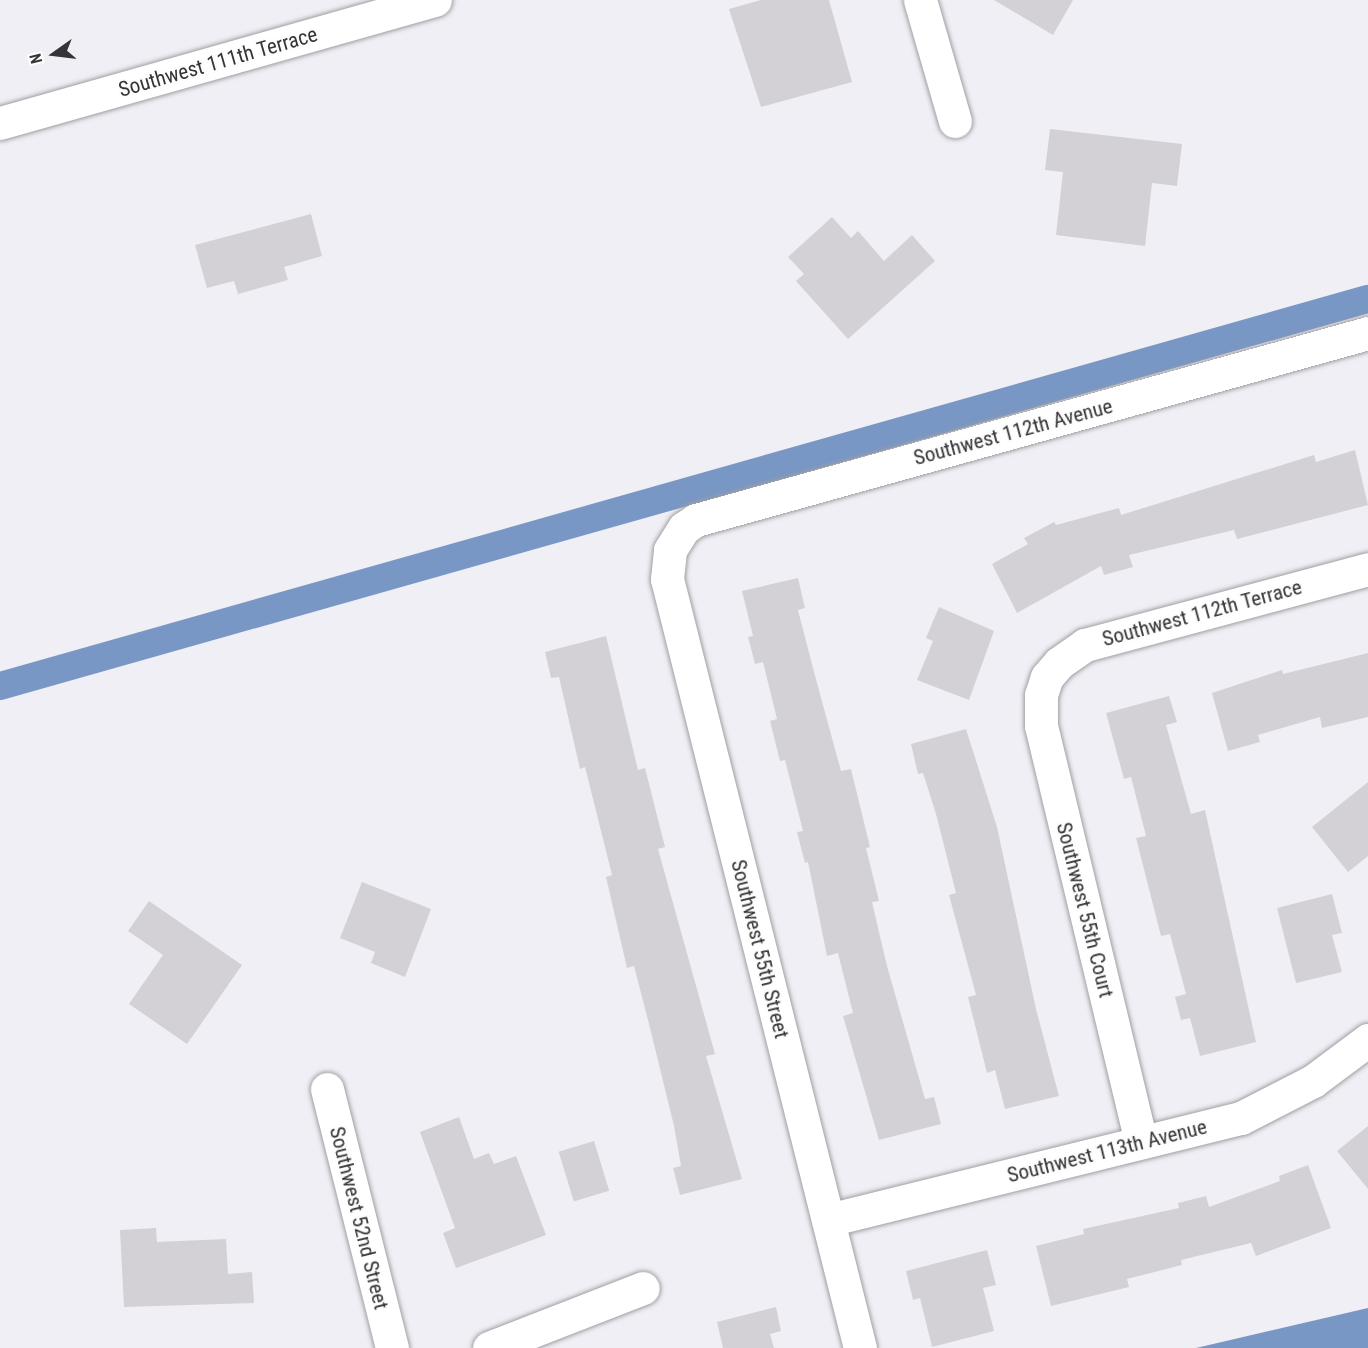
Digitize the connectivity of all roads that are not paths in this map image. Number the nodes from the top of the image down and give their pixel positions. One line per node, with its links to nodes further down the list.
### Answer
1 (435, 0): 4 (street, Southwest 111th Terrace)
2 (920, 0): 3 (street)
3 (955, 121)
4 (0, 123)
5 (1368, 333): 6 (street, Southwest 112th Avenue)
6 (670, 550): 12 (street, Southwest 55th Street)
7 (1368, 569): 8 (street, Southwest 112th Terrace)
8 (1047, 677): 11 (street, Southwest 55th Court)
9 (1368, 1040): 11 (street, Southwest 113th Avenue)
10 (327, 1089): 14 (street, Southwest 52nd Street)
11 (1142, 1142): 12 (street, Southwest 113th Avenue)
12 (828, 1221): 16 (street, Southwest 55th Street)
13 (643, 1288): 15 (street)
14 (392, 1348)
15 (489, 1348)
16 (860, 1348)

